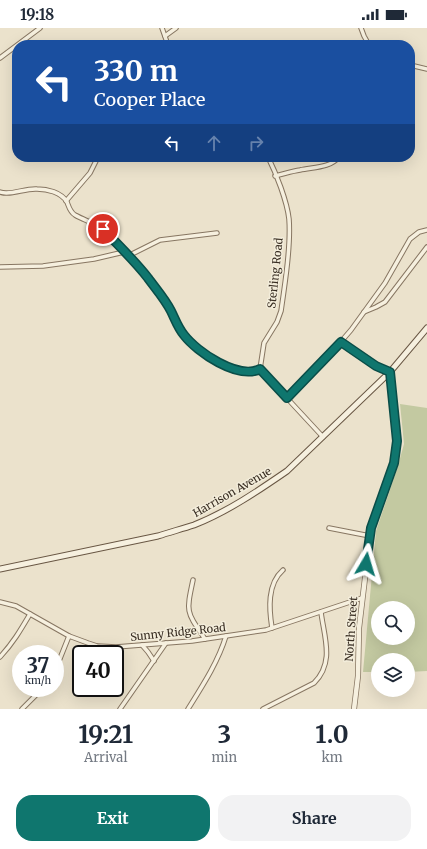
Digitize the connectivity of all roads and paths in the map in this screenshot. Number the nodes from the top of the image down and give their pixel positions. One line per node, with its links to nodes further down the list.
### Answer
1 (38, 28): 6 (street)
2 (162, 28): 5 (street)
3 (176, 28): 5 (street)
4 (361, 28): 8 (street)
5 (165, 36): 7 (street)
6 (23, 40)
7 (166, 40)
8 (366, 40)
9 (12, 49): 10 (street)
10 (0, 58)
11 (415, 66): 12 (street)
12 (427, 69)
13 (96, 162): 18 (street)
14 (270, 162): 16 (street, Sterling Road)
15 (331, 162): 16 (street)
16 (275, 176): 28 (street, Sterling Road)
17 (0, 192): 18 (street)
18 (66, 201): 22 (street)
19 (427, 230): 25 (street)
20 (217, 233): 23 (street)
21 (427, 247): 25 (street)
22 (124, 252): 23 (street); 24 (street)
23 (128, 256): 28 (street)
24 (0, 267)
25 (364, 312): 27 (street)
26 (427, 328): 29 (main road)
27 (341, 342): 29 (street); 30 (street)
28 (260, 369): 30 (street)
29 (390, 372): 31 (main road, Harrison Avenue); 33 (street, North Street)
30 (287, 398): 31 (street)
31 (323, 437): 34 (main road, Harrison Avenue)
32 (329, 528): 33 (street)
33 (370, 536): 37 (street, North Street)
34 (0, 569)
35 (283, 570): 41 (street)
36 (193, 580): 44 (street)
37 (362, 598): 39 (street, Sunny Ridge Road); 55 (street, North Street)
38 (0, 602): 40 (street, Sunny Ridge Road)
39 (321, 612): 41 (street, Sunny Ridge Road); 54 (street)
40 (30, 614): 42 (street, Sunny Ridge Road); 48 (street)
41 (272, 628): 43 (street, Sunny Ridge Road)
42 (69, 636): 46 (street, Sunny Ridge Road); 47 (street)
43 (226, 636): 44 (street, Sunny Ridge Road); 53 (street)
44 (205, 639): 45 (street, Sunny Ridge Road)
45 (166, 643): 46 (street, Sunny Ridge Road); 49 (street)
46 (142, 645): 49 (street)
47 (64, 648)
48 (0, 656)
49 (154, 661): 52 (street)
50 (34, 697): 51 (street)
51 (22, 709)
52 (120, 709)
53 (188, 709)
54 (263, 709)
55 (354, 709)

